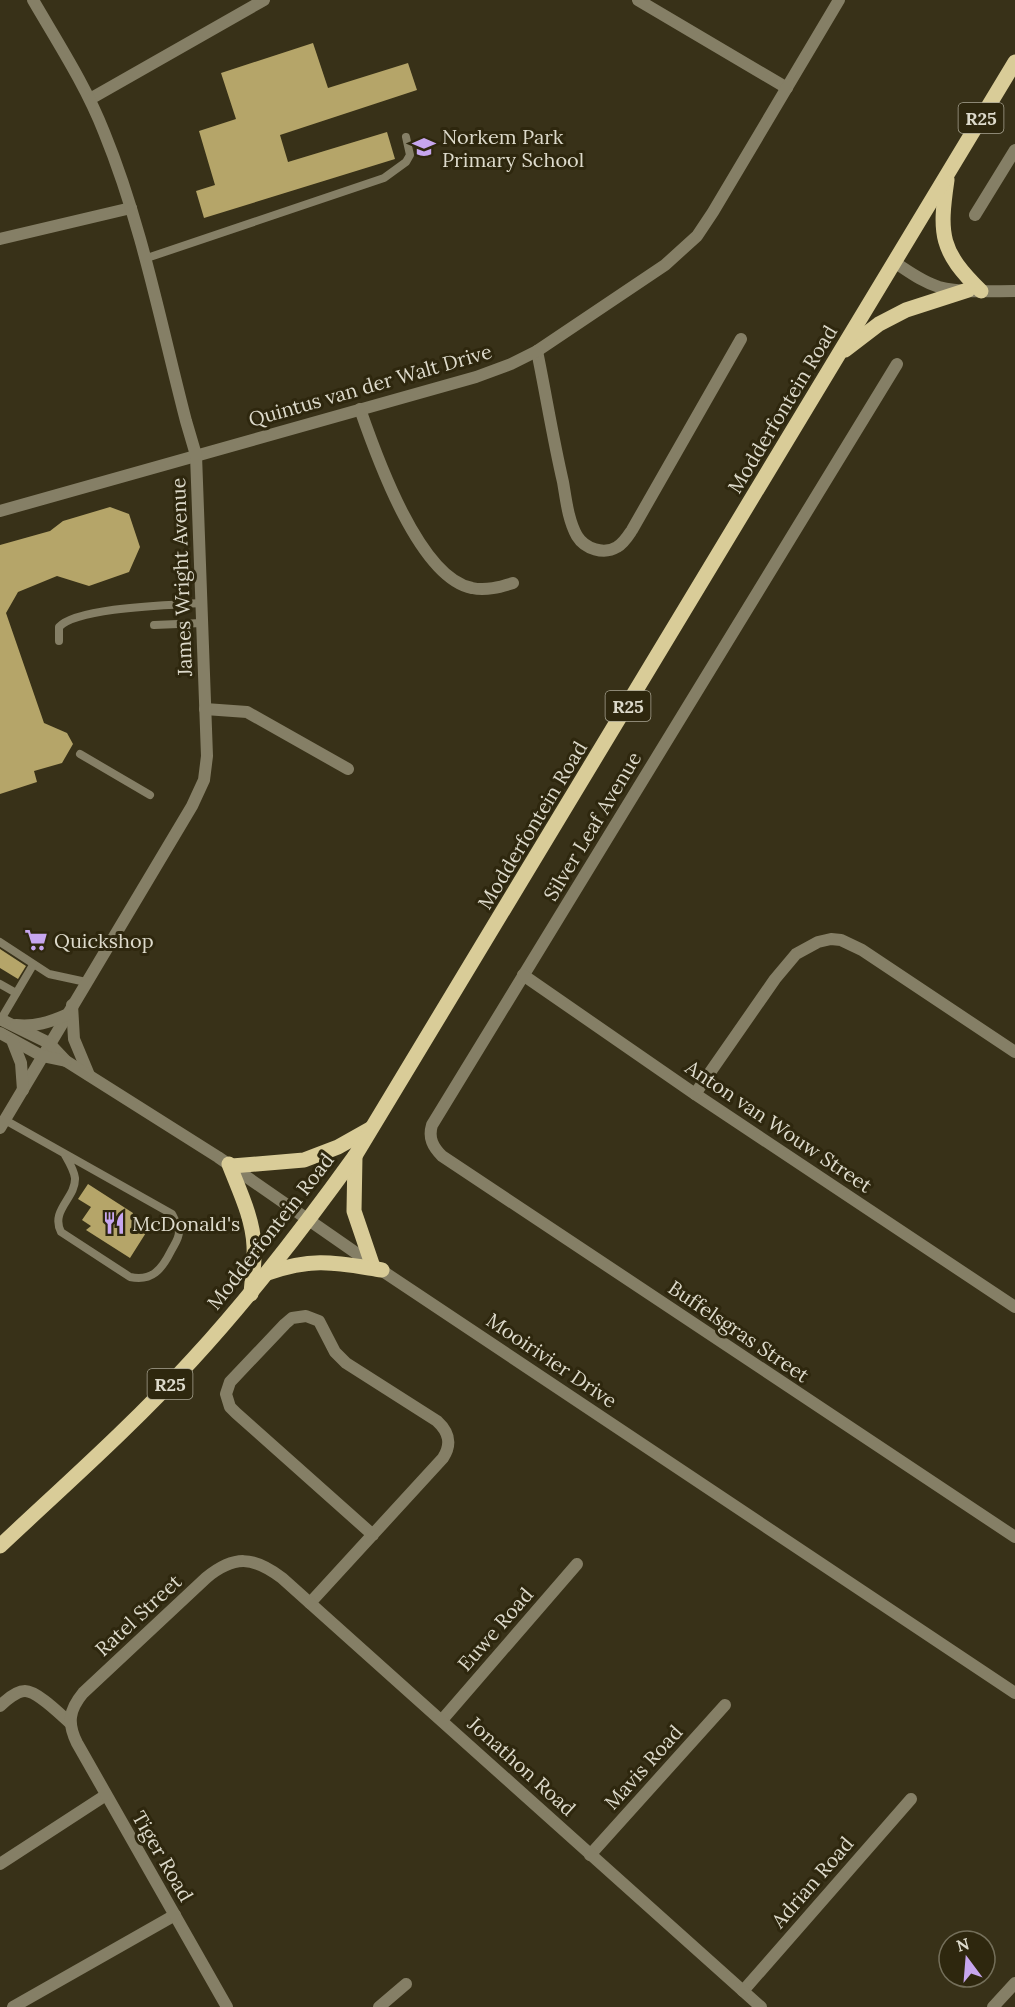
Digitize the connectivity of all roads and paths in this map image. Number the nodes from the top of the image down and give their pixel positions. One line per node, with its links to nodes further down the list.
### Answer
1 (33, 0): 7 (street, James Wright Avenue)
2 (264, 0): 7 (street)
3 (638, 0): 6 (street)
4 (839, 0): 6 (street, Quintus van der Walt Drive)
5 (1015, 62): 10 (main road, Modderfontein Road / R25)
6 (787, 88): 19 (street, Quintus van der Walt Drive)
7 (90, 99): 11 (street, James Wright Avenue)
8 (406, 137): 14 (lane)
9 (1015, 150): 12 (street)
10 (947, 174): 15 (main road, Modderfontein Road / R25); 16 (main road)
11 (131, 207): 13 (street); 14 (street, James Wright Avenue)
12 (975, 215)
13 (0, 239)
14 (144, 259): 23 (street, James Wright Avenue)
15 (894, 262): 16 (street); 20 (main road, Modderfontein Road / R25)
16 (974, 291): 17 (street); 20 (main road)
17 (1015, 291)
18 (741, 339): 19 (street)
19 (537, 351): 22 (street, Quintus van der Walt Drive)
20 (836, 358): 52 (main road, Modderfontein Road / R25)
21 (897, 364): 36 (street, Silver Leaf Avenue)
22 (360, 409): 23 (street, Quintus van der Walt Drive); 25 (street)
23 (196, 455): 24 (street, Quintus van der Walt Drive); 26 (street, James Wright Avenue)
24 (0, 511)
25 (513, 583)
26 (201, 603): 27 (street, James Wright Avenue); 29 (lane)
27 (202, 623): 28 (lane); 30 (street, James Wright Avenue)
28 (154, 625)
29 (59, 641)
30 (206, 709): 32 (street); 37 (street, James Wright Avenue)
31 (80, 754): 33 (lane)
32 (348, 769)
33 (150, 795)
34 (0, 942): 35 (lane)
35 (33, 965): 37 (lane); 39 (lane)
36 (523, 975): 50 (street, Anton van Wouw Street); 55 (street, Silver Leaf Avenue)
37 (86, 982): 40 (street, James Wright Avenue)
38 (0, 984): 39 (lane)
39 (16, 993): 41 (lane)
40 (69, 1010): 41 (street); 44 (street, James Wright Avenue); 48 (street)
41 (2, 1021): 44 (street, Mooirivier Drive)
42 (0, 1033): 43 (street, Mooirivier Drive)
43 (12, 1040): 46 (street, Mooirivier Drive); 49 (street)
44 (49, 1043): 46 (street, James Wright Avenue); 47 (street, Mooirivier Drive)
45 (1015, 1052): 50 (street)
46 (42, 1056): 47 (street, Mooirivier Drive); 49 (street, James Wright Avenue)
47 (66, 1061): 48 (street, Mooirivier Drive)
48 (89, 1075): 56 (street, Mooirivier Drive)
49 (22, 1090): 51 (street, James Wright Avenue)
50 (695, 1094): 61 (street, Anton van Wouw Street)
51 (2, 1124): 53 (lane)
52 (372, 1127): 54 (main road, Modderfontein Road / R25); 56 (main road)
53 (65, 1155): 53 (lane)
54 (355, 1156): 57 (main road, Modderfontein Road / R25); 58 (main road)
55 (442, 1156): 63 (street, Buffelsgras Street)
56 (230, 1165): 57 (street, Mooirivier Drive); 60 (main road)
57 (310, 1219): 58 (street, Mooirivier Drive); 59 (main road, Modderfontein Road / R25)
58 (377, 1267): 59 (main road); 68 (street, Mooirivier Drive)
59 (268, 1273): 60 (main road, Modderfontein Road / R25)
60 (251, 1294): 64 (main road, Modderfontein Road / R25)
61 (1015, 1307)
62 (373, 1535): 62 (street); 67 (street)
63 (1015, 1537)
64 (0, 1546)
65 (252, 1561): 67 (street, Jonathon Road); 72 (street, Ratel Street)
66 (577, 1564): 71 (street, Euwe Road)
67 (310, 1604): 71 (street, Jonathon Road)
68 (1015, 1694)
69 (725, 1705): 75 (street, Mavis Road)
70 (0, 1706): 72 (street)
71 (442, 1720): 75 (street, Jonathon Road)
72 (69, 1722): 73 (street, Tiger Road)
73 (106, 1796): 76 (street); 77 (street, Tiger Road)
74 (911, 1799): 80 (street, Adrian Road)
75 (590, 1855): 80 (street, Jonathon Road)
76 (0, 1864)
77 (175, 1915): 81 (street); 82 (street, Tiger Road)
78 (1015, 1983): 85 (street)
79 (406, 1984): 83 (street)
80 (743, 1991): 84 (street, Jonathon Road)
81 (13, 2007)
82 (227, 2007)
83 (379, 2007)
84 (761, 2007)
85 (993, 2007)

